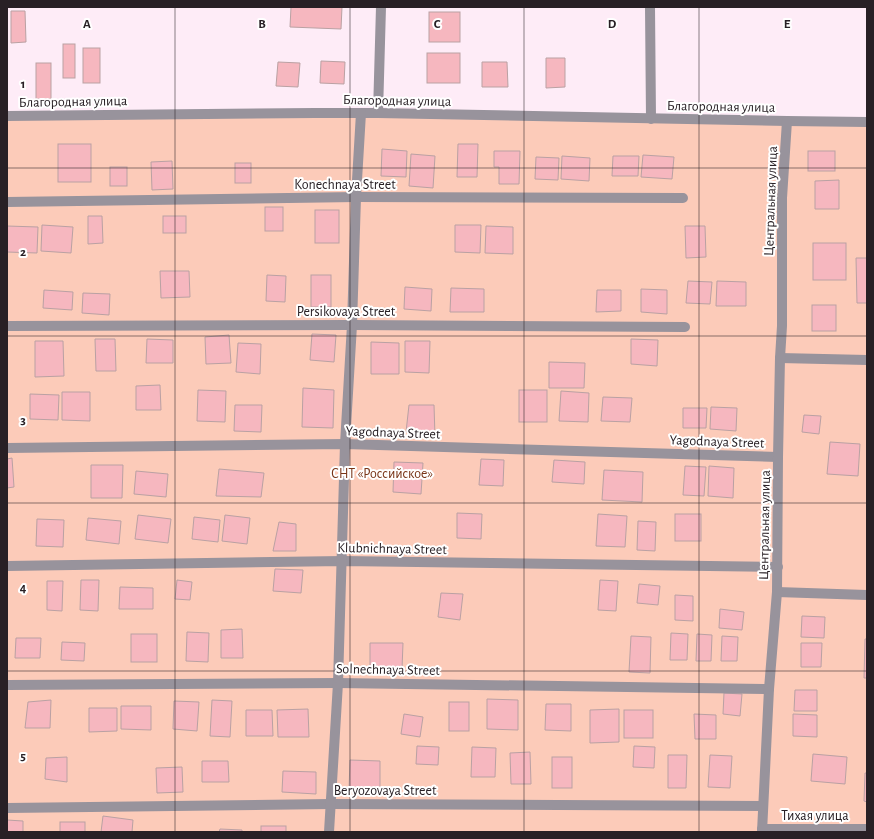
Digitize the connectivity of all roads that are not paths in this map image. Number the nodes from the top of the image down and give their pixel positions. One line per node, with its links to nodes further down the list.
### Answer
1 (381, 7): 4 (street)
2 (650, 7): 6 (street)
3 (361, 113): 4 (street, Благородная улица); 5 (street, Благородная улица); 9 (street)
4 (378, 113): 6 (street, Благородная улица)
5 (7, 116)
6 (651, 119): 7 (street, Благородная улица)
7 (786, 121): 8 (street, Благородная улица); 15 (street, Центральная улица)
8 (867, 122)
9 (356, 197): 10 (street, Konechnaya Street); 11 (street, Konechnaya Street); 12 (street)
10 (683, 198)
11 (7, 202)
12 (352, 324): 13 (street, Persikovaya Street); 14 (street, Persikovaya Street); 17 (street)
13 (7, 326)
14 (685, 327)
15 (780, 358): 16 (street); 19 (street, Центральная улица)
16 (867, 360)
17 (346, 444): 18 (street, Yagodnaya Street); 19 (street, Yagodnaya Street); 20 (street)
18 (7, 448)
19 (778, 457): 22 (street, Центральная улица)
20 (343, 561): 21 (street, Klubnichnaya Street); 22 (street, Klubnichnaya Street); 25 (street)
21 (7, 566)
22 (778, 567): 23 (street, Центральная улица)
23 (777, 592): 24 (street); 27 (street, Центральная улица)
24 (867, 595)
25 (338, 683): 26 (street, Solnechnaya Street); 27 (street, Solnechnaya Street); 28 (street)
26 (7, 685)
27 (769, 689): 29 (street, Центральная улица)
28 (330, 804): 29 (street, Beryozovaya Street); 30 (street, Beryozovaya Street); 33 (street)
29 (763, 806): 32 (street, Центральная улица)
30 (7, 808)
31 (867, 829): 32 (street, Тихая улица)
32 (762, 830)
33 (329, 832)

